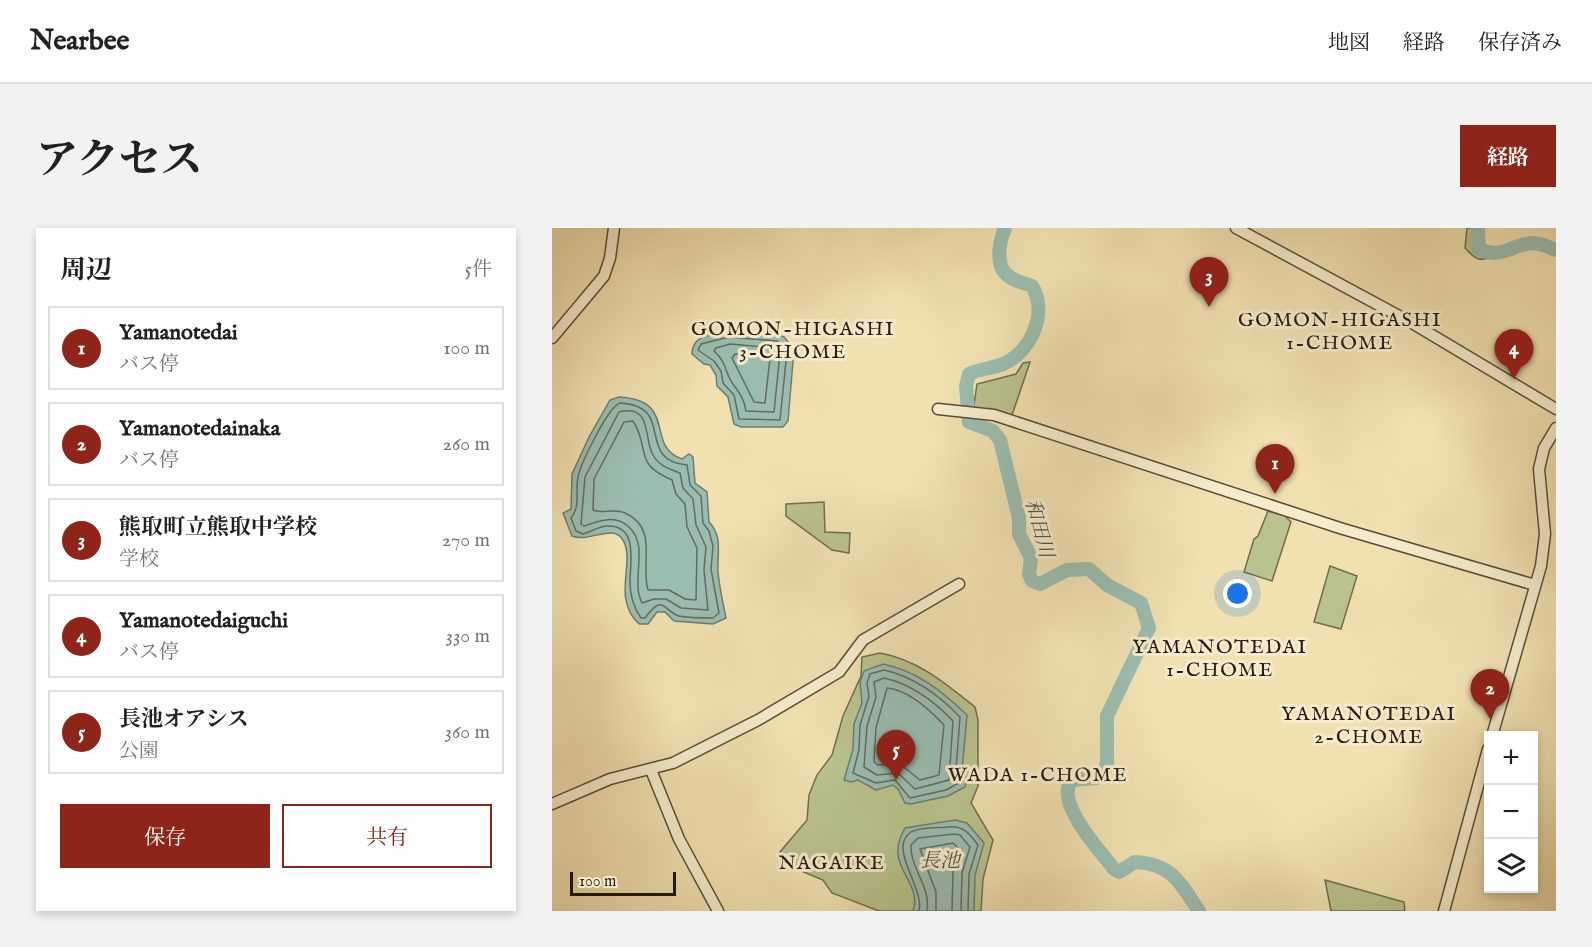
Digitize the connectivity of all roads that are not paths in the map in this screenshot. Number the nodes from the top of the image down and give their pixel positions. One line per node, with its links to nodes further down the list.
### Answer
1 (614, 228): 3 (street)
2 (1236, 228): 5 (street)
3 (552, 338)
4 (938, 409): 8 (street)
5 (1556, 409)
6 (1556, 428): 8 (street)
7 (959, 584): 11 (street)
8 (1535, 585): 9 (street)
9 (1493, 731)
10 (1484, 764): 14 (street)
11 (651, 770): 12 (street); 13 (street)
12 (552, 804)
13 (718, 911)
14 (1444, 911)

